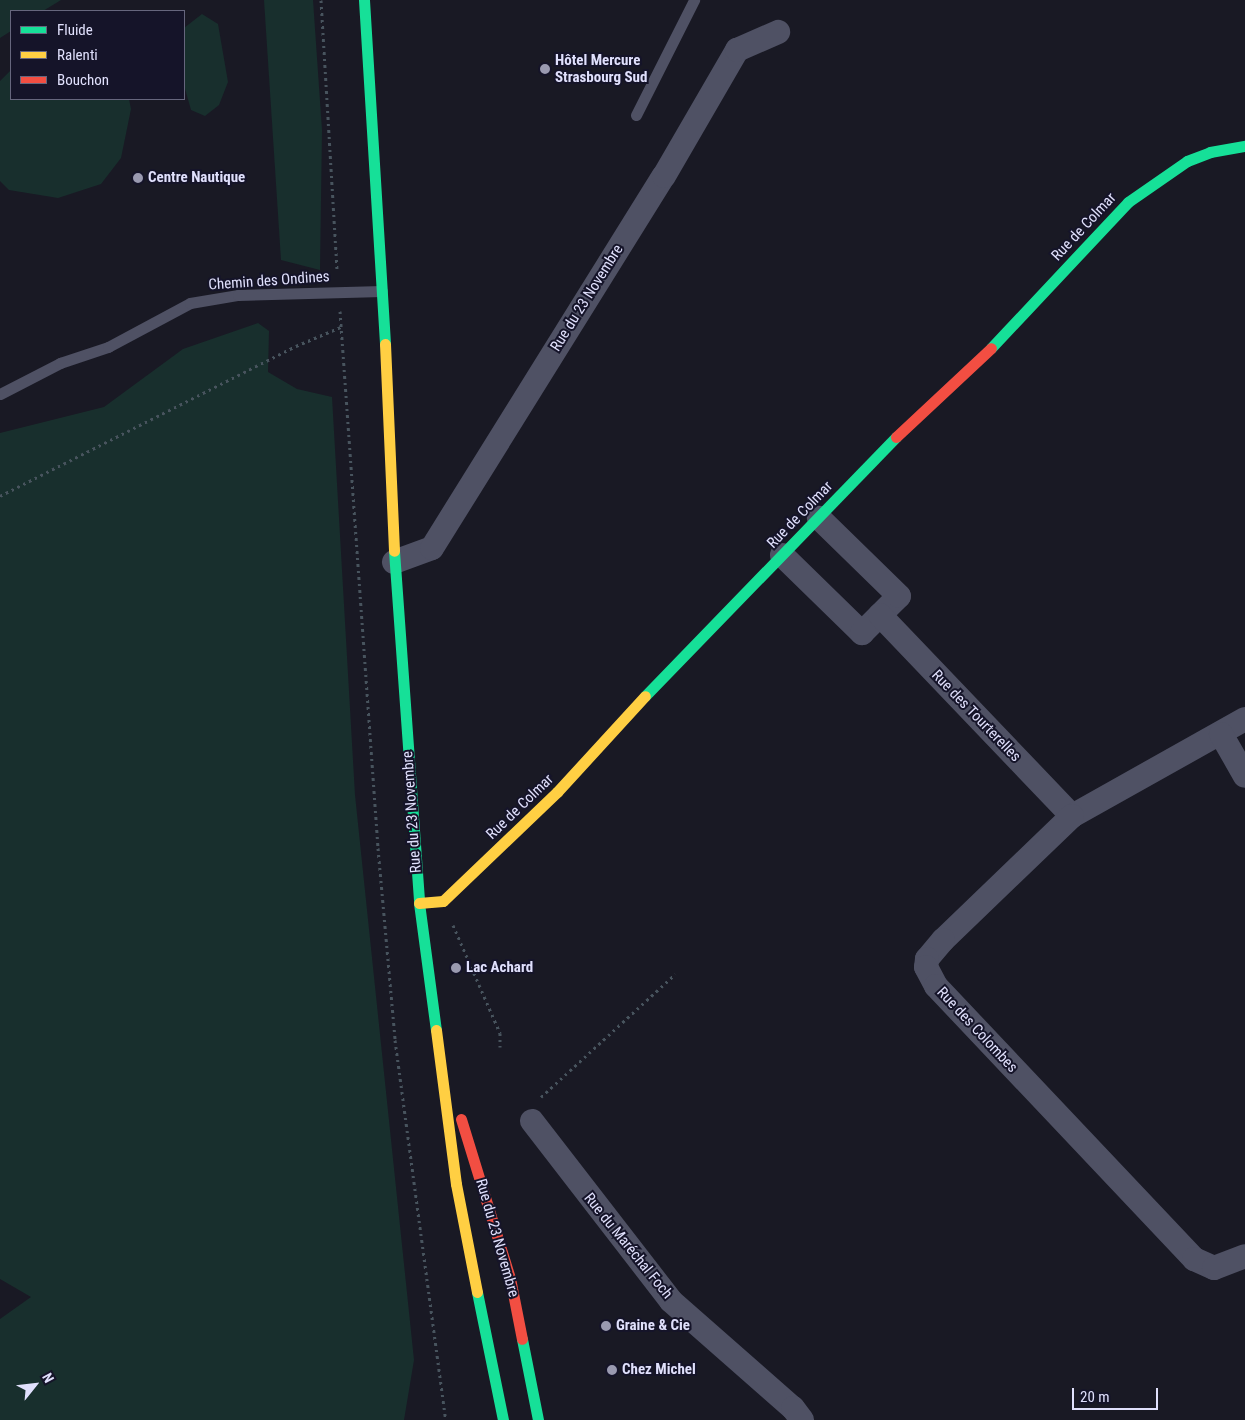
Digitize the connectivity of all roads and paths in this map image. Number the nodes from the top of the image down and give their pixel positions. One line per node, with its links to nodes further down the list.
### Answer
1 (321, 0): 8 (path)
2 (364, 0): 7 (main road, Rue du 23 Novembre)
3 (694, 0): 5 (lane)
4 (778, 32): 14 (street, Rue du 23 Novembre)
5 (636, 115)
6 (1245, 146): 12 (main road, Rue de Colmar)
7 (382, 291): 8 (lane, Chemin des Ondines); 14 (main road, Rue du 23 Novembre)
8 (339, 292): 9 (path); 10 (lane, Chemin des Ondines)
9 (341, 327): 11 (path); 29 (path)
10 (0, 394)
11 (0, 496)
12 (819, 518): 13 (main road, Rue de Colmar); 15 (street)
13 (782, 555): 15 (street); 20 (main road, Rue de Colmar)
14 (394, 562): 20 (main road, Rue du 23 Novembre)
15 (880, 615): 19 (street, Rue des Tourterelles)
16 (1245, 719): 17 (street, Rue des Colombes)
17 (1221, 734): 18 (street); 19 (street, Rue des Colombes)
18 (1245, 776)
19 (1072, 816): 28 (street, Rue des Colombes)
20 (419, 903): 24 (main road, Rue du 23 Novembre)
21 (451, 922): 23 (path)
22 (676, 974): 25 (path)
23 (500, 1047)
24 (442, 1060): 26 (main road, Rue du 23 Novembre); 31 (main road, Rue du 23 Novembre)
25 (532, 1121): 32 (street, Rue du Maréchal Foch)
26 (456, 1184): 27 (main road, Rue du 23 Novembre); 30 (main road, Rue du 23 Novembre)
27 (447, 1203)
28 (1245, 1256)
29 (446, 1420)
30 (504, 1420)
31 (538, 1420)
32 (802, 1420)

